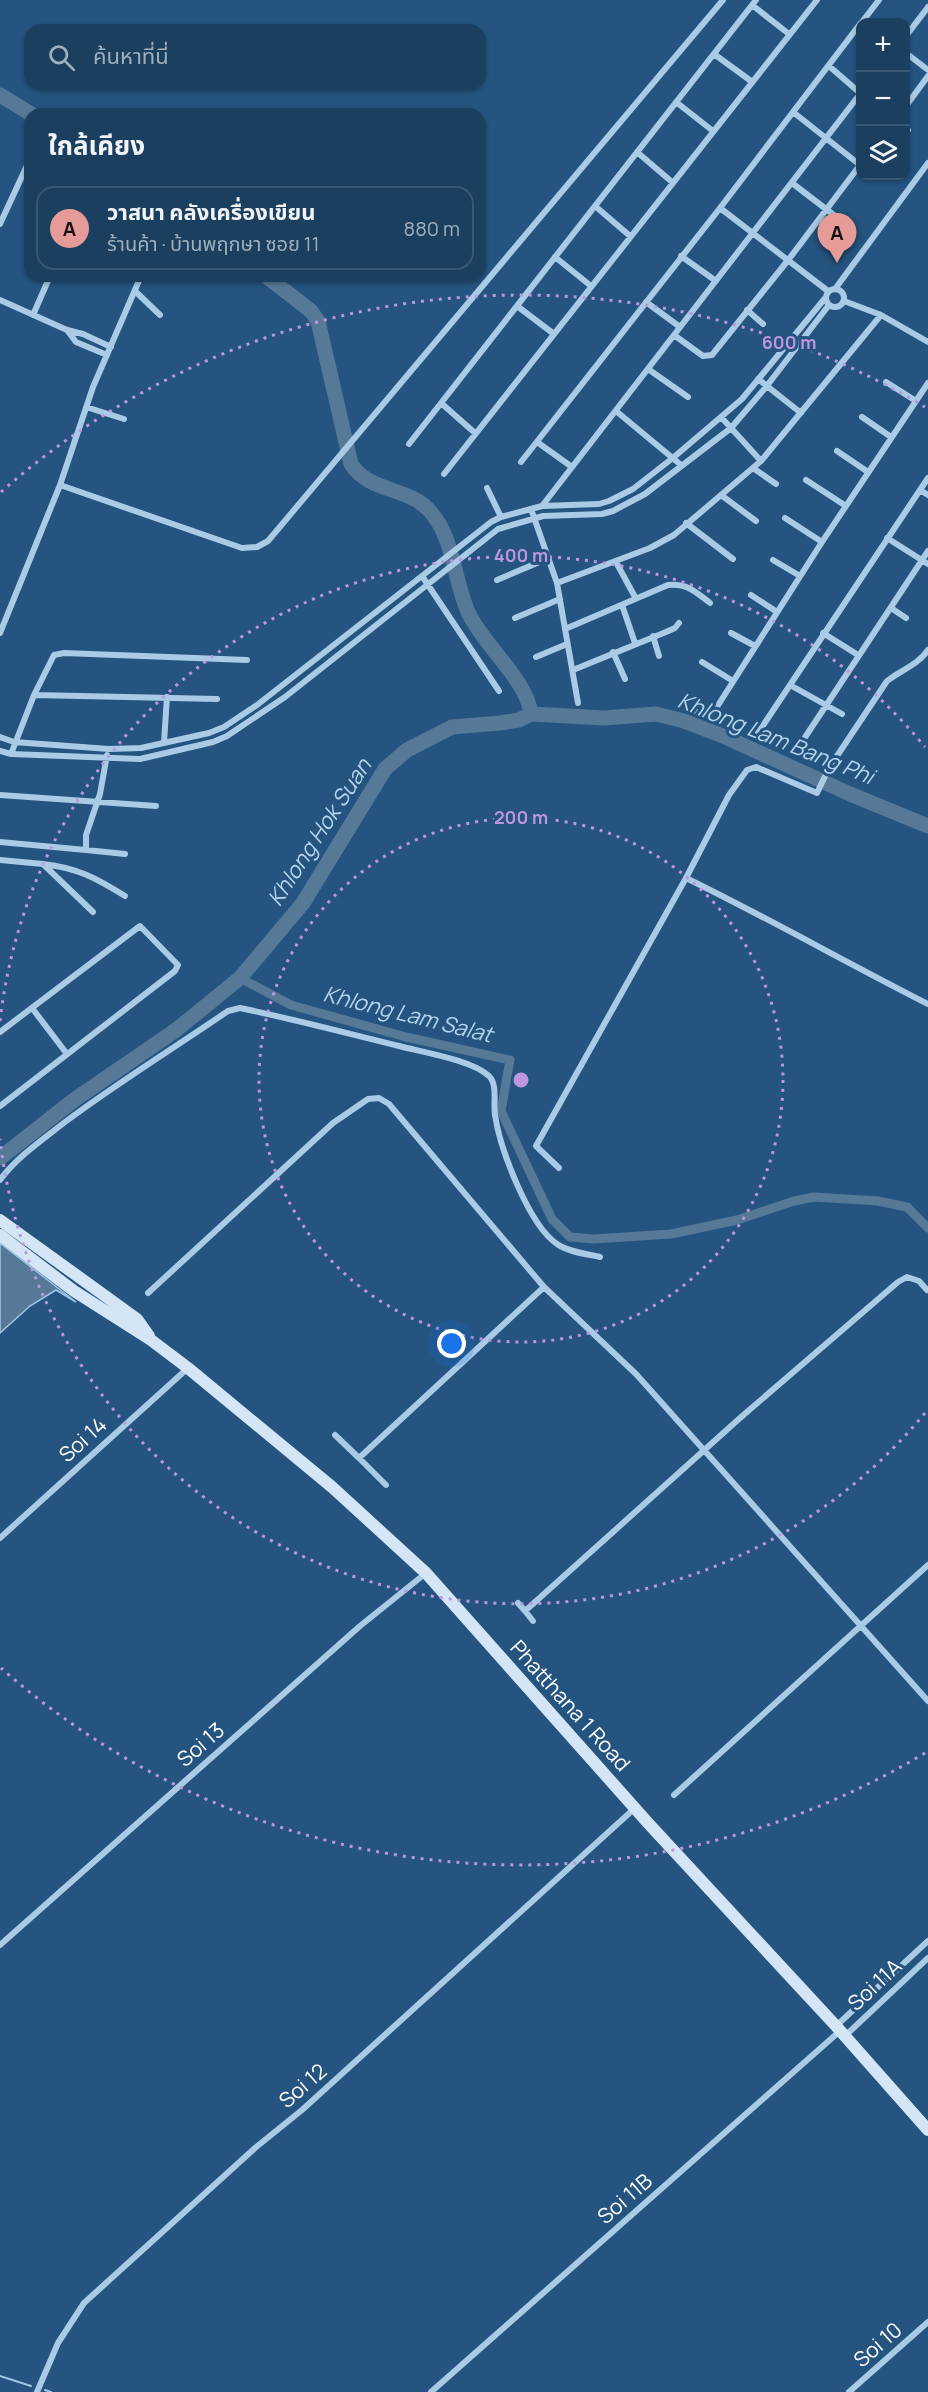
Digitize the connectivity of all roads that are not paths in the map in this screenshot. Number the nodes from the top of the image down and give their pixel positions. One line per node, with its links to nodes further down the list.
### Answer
1 (723, 0): 41 (street)
2 (817, 0): 9 (street)
3 (879, 0): 6 (street)
4 (754, 2): 9 (street); 10 (street)
5 (928, 7): 7 (street)
6 (866, 18)
7 (910, 31)
8 (856, 32): 12 (street)
9 (789, 34): 15 (street)
10 (714, 54): 15 (street); 19 (street)
11 (910, 55): 13 (street)
12 (829, 66): 16 (street); 20 (street)
13 (928, 70)
14 (928, 76): 18 (street)
15 (751, 81): 21 (street)
16 (856, 89)
17 (856, 99): 22 (street)
18 (910, 101)
19 (676, 102): 21 (street); 23 (street)
20 (793, 112): 22 (street); 29 (street)
21 (712, 131): 26 (street)
22 (825, 139): 27 (street); 30 (street)
23 (637, 152): 26 (street); 28 (street)
24 (927, 166): 45 (street)
25 (24, 172): 32 (street)
26 (672, 182): 34 (street)
27 (792, 183): 30 (street); 33 (street)
28 (595, 206): 34 (street); 36 (street)
29 (720, 208): 33 (street); 35 (street)
30 (826, 210): 31 (street); 37 (street)
31 (839, 219)
32 (0, 224)
33 (753, 232): 37 (street); 38 (street)
34 (630, 236): 43 (street)
35 (681, 256): 38 (street); 48 (street)
36 (555, 257): 43 (street); 50 (street)
37 (789, 260): 45 (street); 51 (street)
38 (716, 281): 56 (street)
39 (47, 282): 52 (street)
40 (139, 282): 44 (street)
41 (486, 282)
42 (486, 282): 94 (street)
43 (591, 286): 58 (street)
44 (135, 291): 53 (street); 61 (street)
45 (830, 292): 47 (street); 49 (street); 64 (street)
46 (0, 300): 52 (street)
47 (844, 301): 49 (street); 54 (street)
48 (646, 302): 56 (street); 80 (street)
49 (829, 305): 67 (street)
50 (517, 306): 58 (street); 70 (street)
51 (747, 310): 55 (street); 59 (street)
52 (33, 315): 57 (street)
53 (160, 315)
54 (881, 315): 60 (street); 73 (street)
55 (763, 324)
56 (680, 327): 59 (street)
57 (67, 330): 61 (street); 62 (street)
58 (554, 334): 78 (street)
59 (674, 334): 63 (street)
60 (928, 342)
61 (111, 347): 62 (street)
62 (107, 356): 71 (street)
63 (648, 369): 68 (street); 72 (street)
64 (758, 380): 67 (street); 74 (street)
65 (886, 382): 69 (street)
66 (928, 383): 69 (street)
67 (766, 387): 73 (street); 77 (street)
68 (688, 397)
69 (916, 401): 79 (street)
70 (441, 403): 78 (street); 81 (street)
71 (86, 407): 76 (street); 94 (street)
72 (616, 411): 83 (street); 87 (street)
73 (801, 413): 84 (street)
74 (721, 417): 77 (street); 83 (street)
75 (861, 417): 79 (street)
76 (124, 419)
77 (731, 428): 84 (street); 86 (street)
78 (476, 434): 90 (street)
79 (891, 437): 89 (street)
80 (537, 442): 85 (street); 87 (street)
81 (409, 444)
82 (837, 451): 89 (street)
83 (674, 457): 86 (street); 99 (street)
84 (761, 461): 88 (street)
85 (521, 462)
86 (681, 465): 103 (street)
87 (572, 467): 99 (street)
88 (753, 468): 93 (street); 97 (street)
89 (868, 472): 100 (street)
90 (444, 474)
91 (928, 478): 96 (street)
92 (806, 480): 100 (street)
93 (776, 484)
94 (60, 485): 131 (street)
95 (487, 488): 102 (street)
96 (920, 490): 98 (street); 107 (street)
97 (721, 495): 105 (street); 106 (street)
98 (928, 495)
99 (542, 506): 101 (street)
100 (846, 506): 108 (street)
101 (531, 509): 102 (street); 103 (street)
102 (501, 517): 115 (street)
103 (535, 518): 110 (street); 119 (street)
104 (785, 518): 108 (street)
105 (756, 521)
106 (686, 523): 111 (street); 113 (street)
107 (887, 538): 114 (street); 133 (street)
108 (822, 542): 116 (street)
109 (928, 551): 114 (street)
110 (549, 558): 117 (street); 118 (street)
111 (733, 559)
112 (773, 560): 116 (street)
113 (616, 562): 118 (street); 121 (street)
114 (925, 562): 125 (street)
115 (422, 576): 119 (street); 138 (street)
116 (800, 576): 126 (street)
117 (497, 580)
118 (558, 583): 122 (street)
119 (428, 585): 141 (street); 151 (street)
120 (751, 595): 126 (street)
121 (635, 597): 123 (street); 124 (street)
122 (560, 599): 127 (street); 130 (street)
123 (710, 603)
124 (622, 605): 130 (street); 135 (street)
125 (891, 608): 128 (street); 142 (street)
126 (777, 612): 137 (street)
127 (515, 618)
128 (906, 618)
129 (679, 623): 134 (street)
130 (565, 629): 136 (street)
131 (0, 633)
132 (731, 633): 137 (street)
133 (823, 633): 142 (street); 150 (street)
134 (652, 636): 135 (street); 143 (street)
135 (635, 643): 140 (street)
136 (567, 644): 144 (street); 147 (street)
137 (755, 646): 149 (street)
138 (331, 647): 141 (street); 156 (street)
139 (928, 650): 178 (street)
140 (613, 652): 147 (street); 148 (street)
141 (338, 655): 159 (street)
142 (858, 655): 157 (street)
143 (659, 656)
144 (536, 657)
145 (247, 660): 152 (street)
146 (702, 662): 149 (street)
147 (573, 670): 155 (street)
148 (625, 679)
149 (733, 681): 158 (street)
150 (790, 685): 157 (street); 161 (street)
151 (499, 691)
152 (34, 695): 153 (street); 163 (street)
153 (167, 697): 154 (street); 164 (street)
154 (217, 699)
155 (578, 703)
156 (257, 705): 159 (street); 164 (street)
157 (826, 705): 160 (street); 167 (street)
158 (686, 708)
159 (261, 714): 169 (street)
160 (842, 714)
161 (758, 733)
162 (0, 736): 163 (street)
163 (14, 742): 165 (street); 168 (street)
164 (164, 742): 165 (street)
165 (109, 749): 169 (street)
166 (0, 751): 168 (street)
167 (796, 751)
168 (11, 754): 169 (street)
169 (106, 758): 171 (street)
170 (0, 795): 171 (street)
171 (97, 802): 172 (street); 174 (street)
172 (156, 806)
173 (0, 842): 174 (street)
174 (86, 850): 175 (street)
175 (125, 854)
176 (0, 860): 177 (street)
177 (43, 864): 179 (street); 180 (street)
178 (686, 878): 181 (street); 186 (street)
179 (124, 896)
180 (93, 912)
181 (928, 1004)
182 (32, 1008): 183 (street); 184 (street); 184 (street)
183 (0, 1032)
184 (67, 1054): 185 (street)
185 (0, 1106)
186 (559, 1168)
187 (0, 1180): 190 (street)
188 (0, 1220): 194 (main road)
189 (0, 1234): 194 (main road)
190 (600, 1257)
191 (544, 1287): 193 (street); 197 (street); 198 (street)
192 (927, 1290): 197 (street)
193 (148, 1293)
194 (151, 1340): 195 (main road, Phatthana 1 Road)
195 (188, 1368): 200 (street, Soi 14); 202 (main road, Phatthana 1 Road)
196 (335, 1435): 198 (street)
197 (704, 1450): 204 (street); 206 (street)
198 (360, 1458): 199 (street)
199 (386, 1485)
200 (0, 1538)
201 (928, 1565): 206 (street)
202 (426, 1573): 209 (main road, Phatthana 1 Road); 211 (street, Soi 13)
203 (518, 1603): 204 (street)
204 (525, 1611): 205 (street)
205 (533, 1621)
206 (860, 1625): 207 (street); 208 (street)
207 (928, 1701)
208 (674, 1795)
209 (635, 1808): 213 (main road, Phatthana 1 Road); 216 (street, Soi 12)
210 (928, 1941): 213 (street)
211 (0, 1945)
212 (928, 1958): 213 (street, Soi 11A)
213 (840, 2031): 214 (main road, Phatthana 1 Road); 217 (street, Soi 11B)
214 (928, 2130)
215 (928, 2322): 218 (street, Soi 10)
216 (37, 2392)
217 (431, 2392)
218 (849, 2392)

